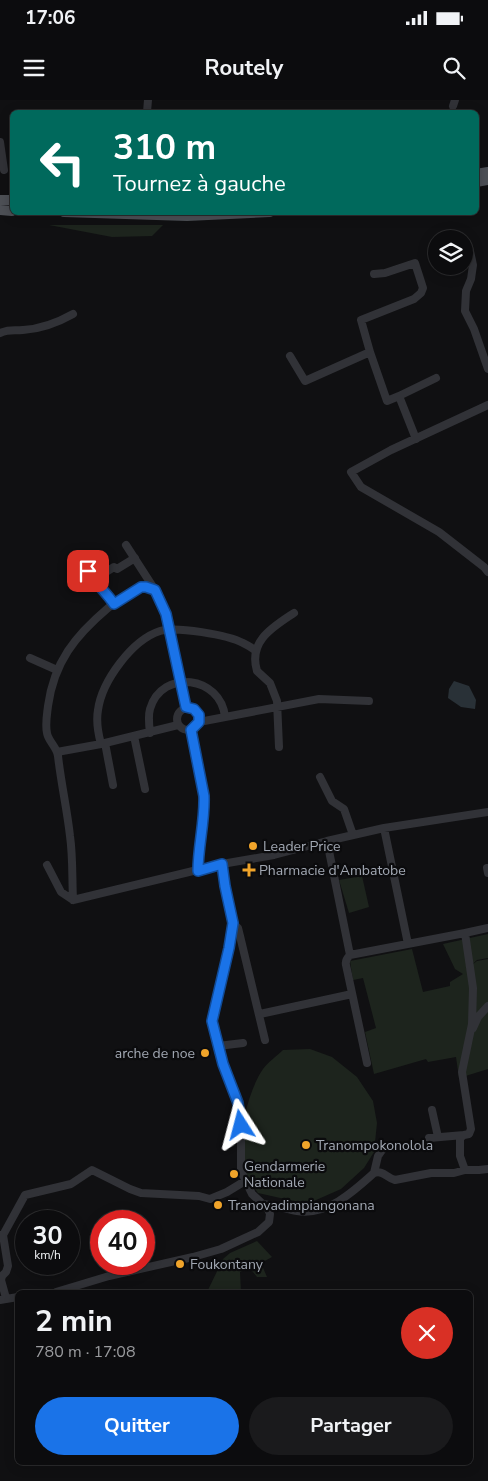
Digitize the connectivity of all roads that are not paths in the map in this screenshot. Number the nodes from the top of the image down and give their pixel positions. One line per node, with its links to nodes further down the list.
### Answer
1 (0, 142): 2 (street)
2 (4, 170)
3 (157, 215): 4 (main road)
4 (208, 215)
5 (374, 274): 9 (street)
6 (471, 275): 11 (street)
7 (73, 314): 8 (street)
8 (0, 333)
9 (370, 352): 10 (street); 13 (street)
10 (290, 356)
11 (488, 369)
12 (436, 378): 13 (street)
13 (399, 396): 15 (street)
14 (488, 405): 15 (street)
15 (416, 439): 19 (street)
16 (126, 545): 17 (street)
17 (135, 558): 20 (street); 21 (street)
18 (82, 561): 20 (street)
19 (488, 572)
20 (93, 580): 22 (street)
21 (155, 590): 22 (street); 24 (street)
22 (114, 604): 27 (street)
23 (294, 613): 25 (street)
24 (169, 629): 25 (street); 28 (street); 38 (street)
25 (256, 651): 31 (street)
26 (30, 658): 27 (street)
27 (57, 670): 40 (street)
28 (180, 682): 30 (street); 32 (street); 36 (street)
29 (369, 701): 31 (street)
30 (186, 707): 33 (street); 34 (street)
31 (276, 707): 32 (street); 39 (street)
32 (225, 717): 33 (street)
33 (199, 722): 35 (street)
34 (178, 725): 35 (street); 36 (street)
35 (191, 730): 50 (street)
36 (150, 733): 37 (street)
37 (134, 736): 38 (street); 43 (street)
38 (103, 744): 40 (street); 42 (street)
39 (279, 747)
40 (57, 752): 51 (street)
41 (320, 777): 46 (street)
42 (113, 785)
43 (145, 789)
44 (488, 812): 45 (street)
45 (384, 828): 46 (street); 55 (street)
46 (353, 835): 47 (street)
47 (327, 841): 48 (street); 56 (street)
48 (222, 864): 50 (street); 52 (street)
49 (47, 865): 51 (street)
50 (198, 871): 51 (street)
51 (73, 900)
52 (233, 923): 59 (street); 63 (street)
53 (488, 928): 54 (street)
54 (465, 933): 55 (street); 60 (street)
55 (408, 944): 56 (street)
56 (350, 955): 57 (street)
57 (352, 994): 59 (street); 64 (street)
58 (488, 1006): 60 (street)
59 (260, 1014): 61 (street)
60 (471, 1032): 66 (street)
61 (266, 1040)
62 (244, 1043): 63 (street)
63 (218, 1046): 73 (street)
64 (367, 1063)
65 (432, 1110): 67 (street)
66 (464, 1135): 67 (street); 71 (street)
67 (438, 1137): 68 (street)
68 (429, 1138)
69 (385, 1146): 72 (street)
70 (488, 1169): 71 (street)
71 (465, 1170): 72 (street)
72 (374, 1173): 75 (street)
73 (245, 1181): 76 (street); 77 (street)
74 (347, 1184): 75 (street)
75 (352, 1192): 76 (street)
76 (263, 1204): 79 (street)
77 (1, 1235): 78 (street)
78 (1, 1275): 80 (street)
79 (63, 1290)
80 (3, 1299)

